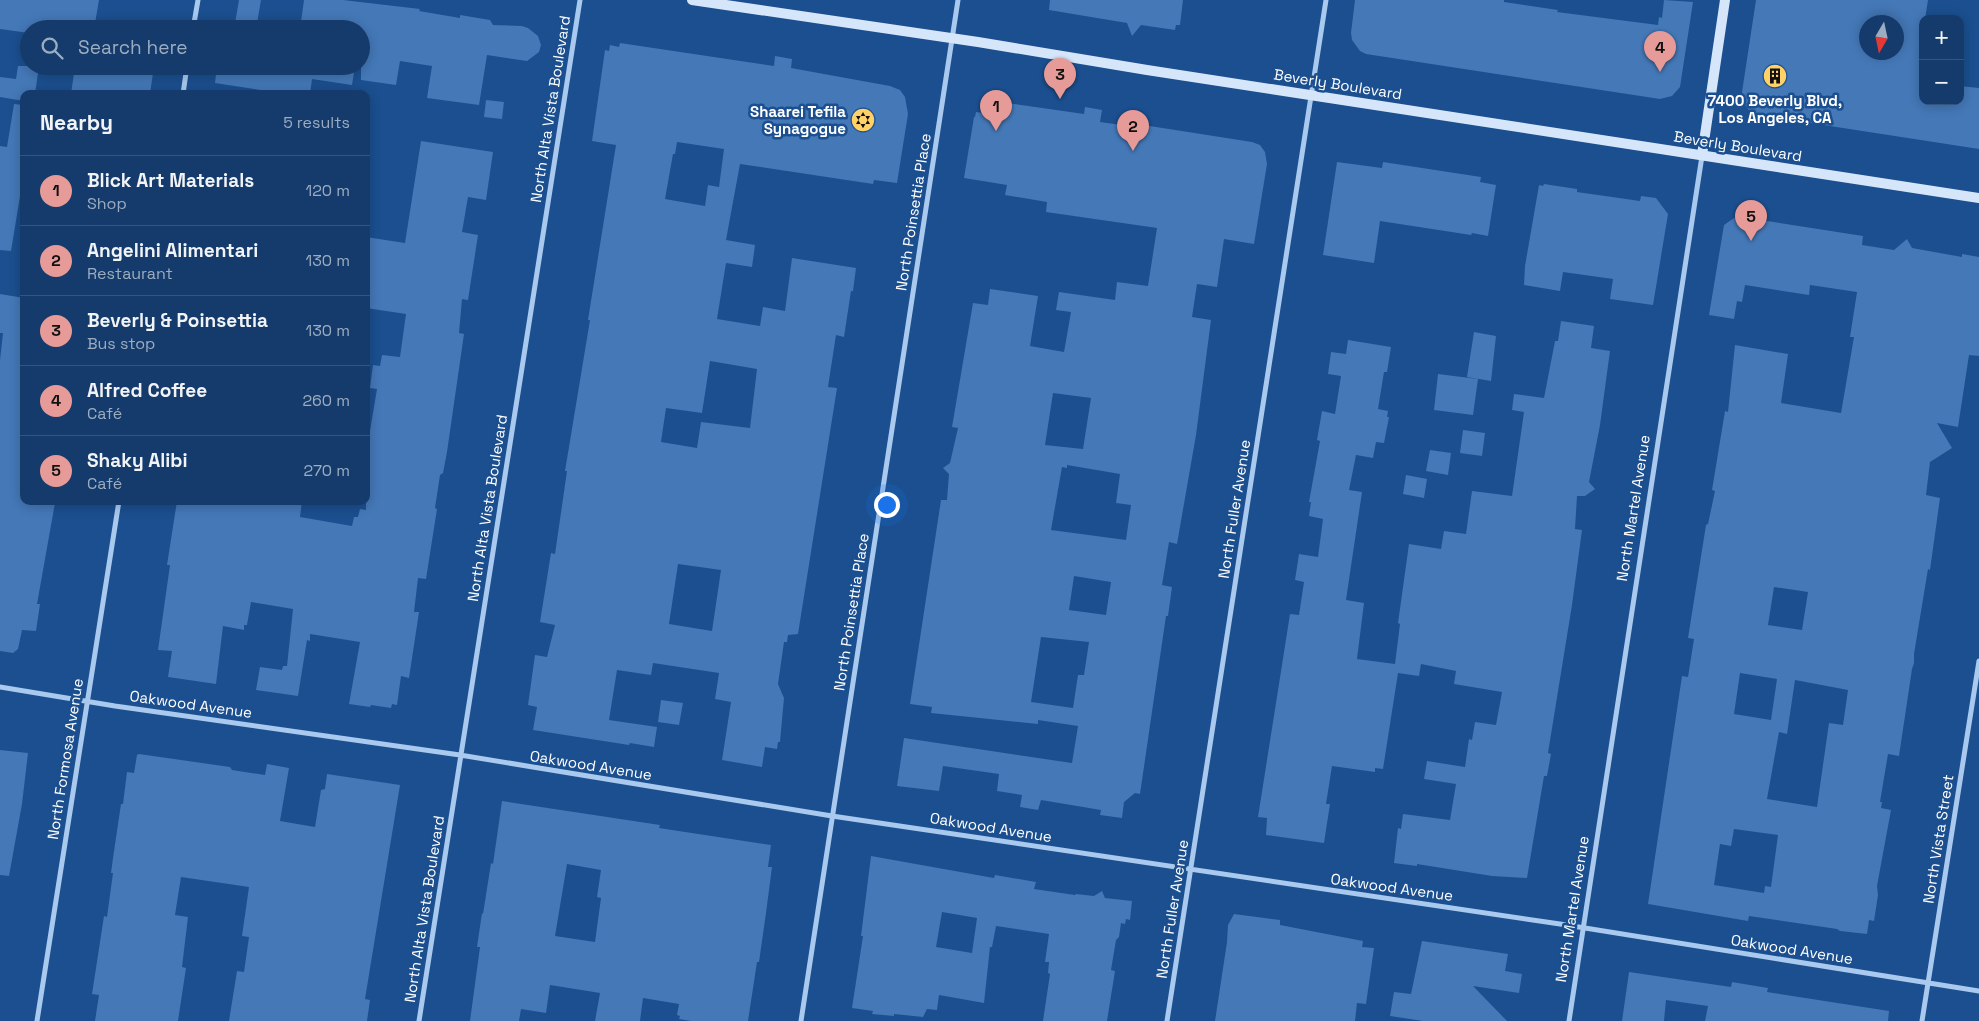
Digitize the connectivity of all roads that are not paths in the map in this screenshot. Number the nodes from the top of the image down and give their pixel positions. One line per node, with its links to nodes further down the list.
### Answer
1 (198, 0): 7 (street)
2 (580, 0): 18 (street, North Alta Vista Boulevard)
3 (692, 0): 8 (main road, Beverly Boulevard)
4 (958, 0): 8 (street, North Poinsettia Place)
5 (1326, 0): 11 (street, North Fuller Avenue)
6 (1725, 0): 12 (main road, North Martel Avenue)
7 (195, 20)
8 (952, 39): 11 (main road, Beverly Boulevard); 19 (street, North Poinsettia Place)
9 (186, 75): 10 (street)
10 (184, 90)
11 (1311, 95): 12 (main road, Beverly Boulevard); 20 (street, North Fuller Avenue)
12 (1702, 155): 13 (main road, Beverly Boulevard); 21 (street, North Martel Avenue)
13 (1979, 198)
14 (118, 505): 17 (street, North Formosa Avenue)
15 (1979, 661): 22 (street, North Vista Street)
16 (0, 687): 17 (street, Oakwood Avenue)
17 (87, 702): 18 (street, Oakwood Avenue); 24 (street, North Formosa Avenue)
18 (460, 756): 19 (street, Oakwood Avenue); 25 (street, North Alta Vista Boulevard)
19 (832, 816): 20 (street, Oakwood Avenue); 26 (street, North Poinsettia Place)
20 (1190, 870): 21 (street, Oakwood Avenue); 27 (street, North Fuller Avenue)
21 (1584, 928): 22 (street, Oakwood Avenue); 28 (street, North Martel Avenue)
22 (1928, 984): 23 (street, Oakwood Avenue); 29 (street, North Vista Street)
23 (1979, 991)
24 (37, 1021)
25 (419, 1021)
26 (800, 1021)
27 (1167, 1021)
28 (1569, 1021)
29 (1922, 1021)

